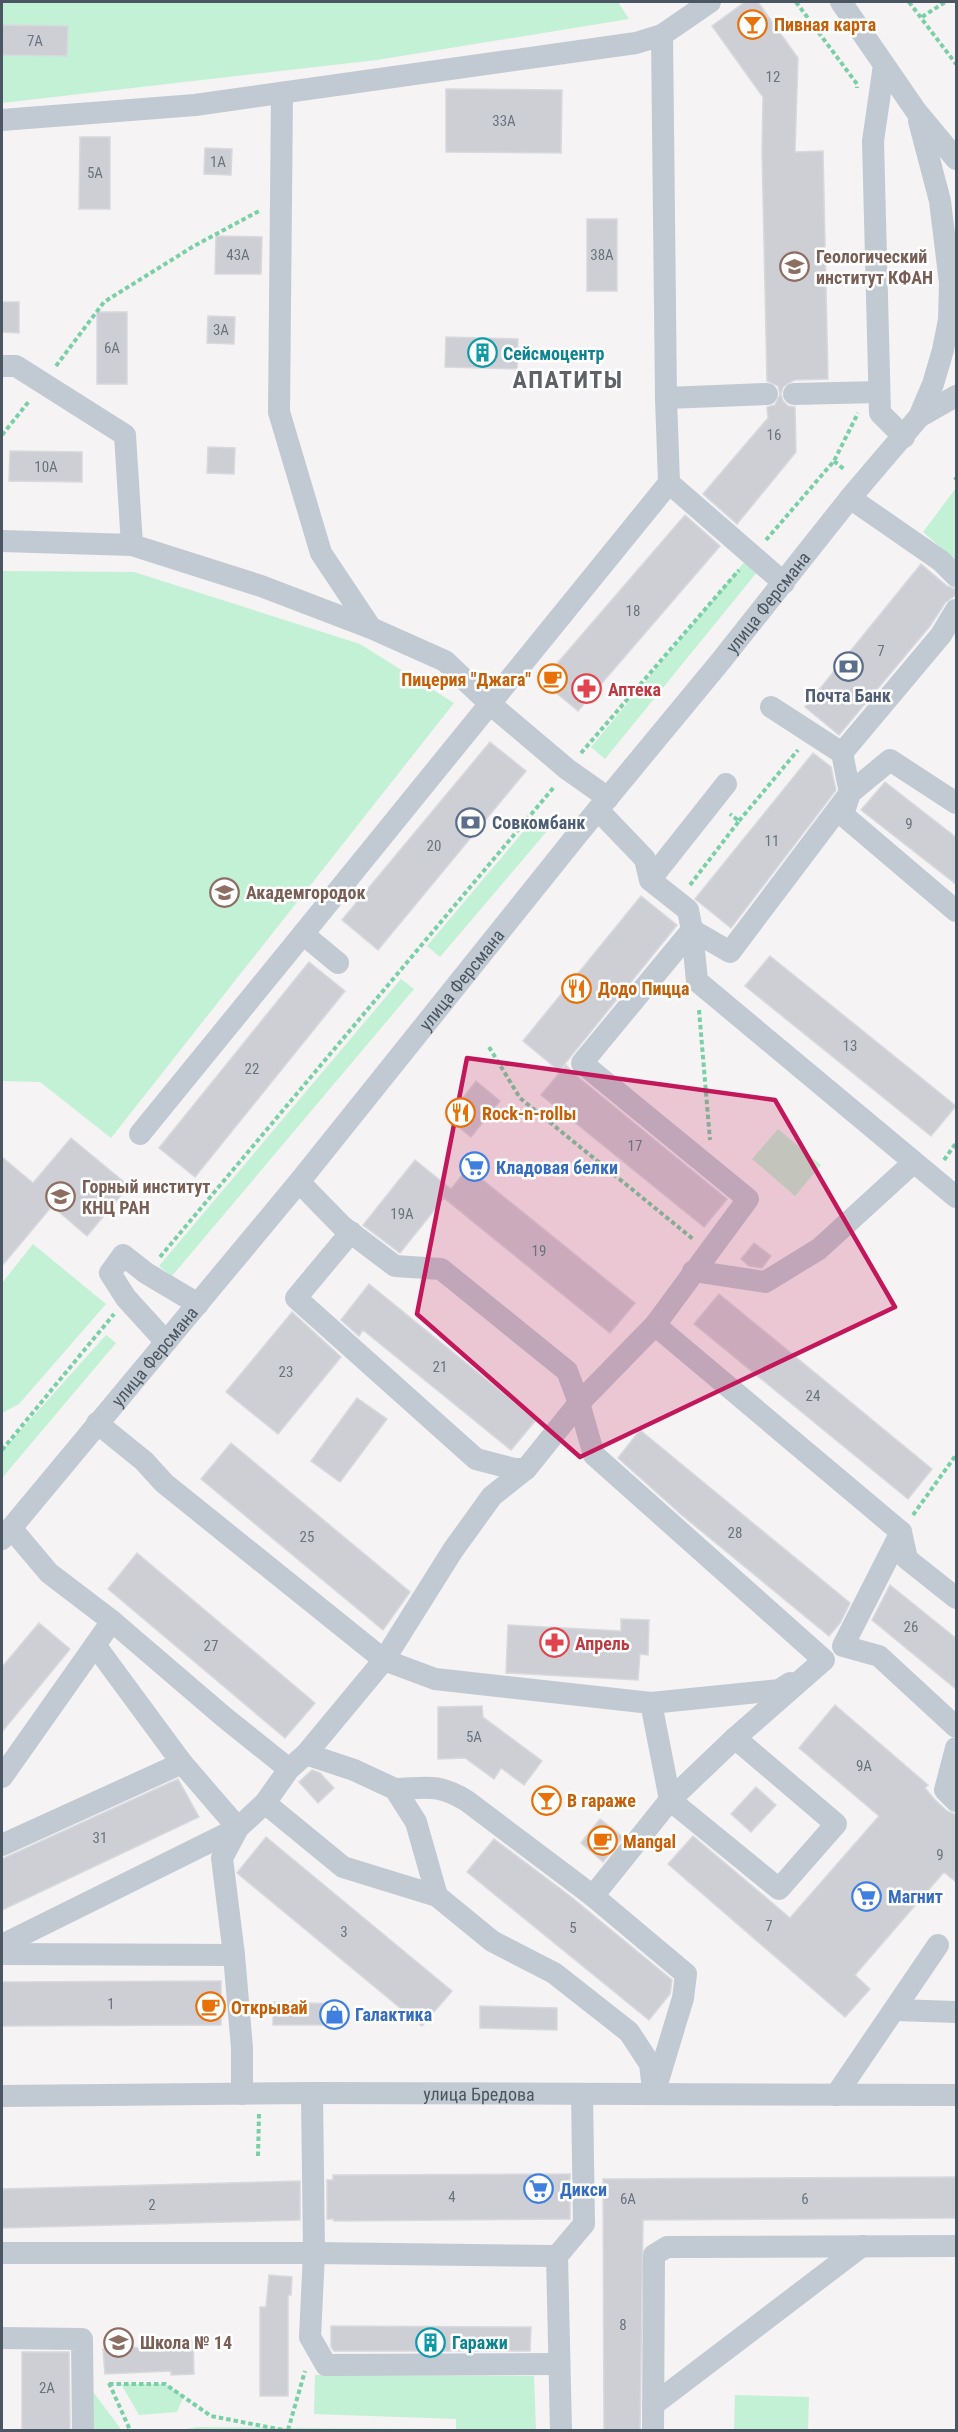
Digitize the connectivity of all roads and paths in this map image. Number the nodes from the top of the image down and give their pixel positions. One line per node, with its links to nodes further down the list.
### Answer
1 (710, 2): 5 (street)
2 (841, 2): 9 (street)
3 (909, 2): 6 (path)
4 (945, 2): 6 (path)
5 (685, 9): 7 (street)
6 (922, 18): 8 (path)
7 (662, 35): 10 (street); 23 (street)
8 (957, 64)
9 (884, 65): 11 (street); 19 (street)
10 (282, 93): 12 (street); 14 (street)
11 (916, 111): 13 (street); 15 (street)
12 (2, 120)
13 (957, 159)
14 (281, 199): 18 (path); 36 (street)
15 (953, 277): 16 (street, улица Ферсмана)
16 (953, 324): 24 (street, улица Ферсмана)
17 (2, 366): 18 (street)
18 (43, 384): 25 (path); 32 (street)
19 (879, 392): 21 (street); 26 (street)
20 (767, 394): 23 (street)
21 (794, 394)
22 (957, 396): 24 (street, улица Ферсмана)
23 (666, 398): 29 (street)
24 (919, 417): 26 (street, улица Ферсмана)
25 (2, 435)
26 (904, 436): 30 (street, улица Ферсмана)
27 (834, 461): 28 (path)
28 (846, 470)
29 (669, 483): 34 (street); 38 (street)
30 (850, 498): 33 (street); 34 (street, улица Ферсмана)
31 (2, 541): 32 (street)
32 (132, 545): 36 (street)
33 (957, 576)
34 (784, 583): 45 (street, улица Ферсмана)
35 (957, 610): 37 (street)
36 (371, 628): 38 (street)
37 (949, 641): 41 (street)
38 (489, 703): 45 (street); 51 (street)
39 (771, 707): 41 (street)
40 (798, 750): 46 (path)
41 (842, 753): 43 (street)
42 (720, 792): 46 (path); 47 (street)
43 (850, 793): 44 (street); 49 (street); 50 (street)
44 (957, 803)
45 (603, 804): 47 (street); 58 (street, улица Ферсмана)
46 (739, 821): 48 (path)
47 (650, 880): 48 (street)
48 (677, 902): 50 (street)
49 (957, 911)
50 (692, 930): 53 (street); 57 (street)
51 (303, 934): 52 (street); 55 (street)
52 (338, 963)
53 (697, 981): 56 (street); 57 (path)
54 (489, 1047): 61 (path)
55 (140, 1134)
56 (913, 1163): 59 (street); 62 (street)
57 (712, 1168): 61 (street)
58 (298, 1182): 60 (street); 63 (street, улица Ферсмана)
59 (957, 1197)
60 (351, 1232): 66 (street); 71 (street)
61 (707, 1251): 62 (street)
62 (693, 1271): 64 (street)
63 (198, 1304): 65 (street, улица Ферсмана); 65 (street)
64 (655, 1325): 66 (street); 72 (street)
65 (166, 1342): 67 (street, улица Ферсмана)
66 (580, 1402): 71 (street); 79 (street)
67 (97, 1423): 73 (street, улица Ферсмана); 78 (street)
68 (12, 1437): 69 (path)
69 (2, 1442)
70 (957, 1455): 72 (path)
71 (526, 1469): 78 (street)
72 (901, 1532): 74 (street); 77 (street)
73 (6, 1534): 75 (street)
74 (957, 1598)
75 (112, 1621): 76 (street); 86 (street)
76 (95, 1646): 85 (street); 87 (street)
77 (843, 1646): 79 (street); 81 (street)
78 (384, 1660): 80 (street); 84 (street)
79 (824, 1660): 80 (street); 82 (street)
80 (651, 1703): 89 (street)
81 (957, 1726)
82 (735, 1738): 89 (street); 89 (street)
83 (957, 1748): 90 (street)
84 (306, 1754): 86 (street); 88 (street)
85 (182, 1763): 92 (street); 93 (street)
86 (289, 1769): 91 (street)
87 (2, 1777)
88 (395, 1789): 94 (street); 95 (street)
89 (670, 1800): 95 (street)
90 (957, 1801)
91 (265, 1803): 92 (street); 94 (street)
92 (238, 1828): 96 (street); 99 (street)
93 (2, 1845)
94 (437, 1896): 105 (street)
95 (593, 1896): 105 (street)
96 (2, 1944)
97 (938, 1945): 100 (street)
98 (2, 1954): 99 (street)
99 (234, 1955): 103 (street)
100 (896, 2010): 101 (street); 106 (street)
101 (957, 2012)
102 (312, 2093): 103 (street, улица Бредова); 104 (street, улица Бредова); 112 (street)
103 (242, 2094): 108 (street, улица Бредова)
104 (582, 2094): 105 (street, улица Бредова); 113 (street)
105 (654, 2094): 106 (street, улица Бредова)
106 (836, 2095): 107 (street, улица Бредова)
107 (957, 2095)
108 (2, 2096)
109 (862, 2246): 110 (street); 119 (street); 119 (street)
110 (957, 2246)
111 (2, 2253): 112 (street)
112 (314, 2253): 113 (street); 114 (street)
113 (557, 2256): 116 (street)
114 (310, 2337): 116 (street); 123 (path)
115 (2, 2338): 120 (street)
116 (559, 2364): 124 (street)
117 (105, 2377): 118 (path)
118 (109, 2384): 121 (path); 122 (path)
119 (653, 2405): 125 (street)
120 (82, 2430)
121 (130, 2430)
122 (283, 2430)
123 (288, 2430)
124 (561, 2430)
125 (653, 2430)

